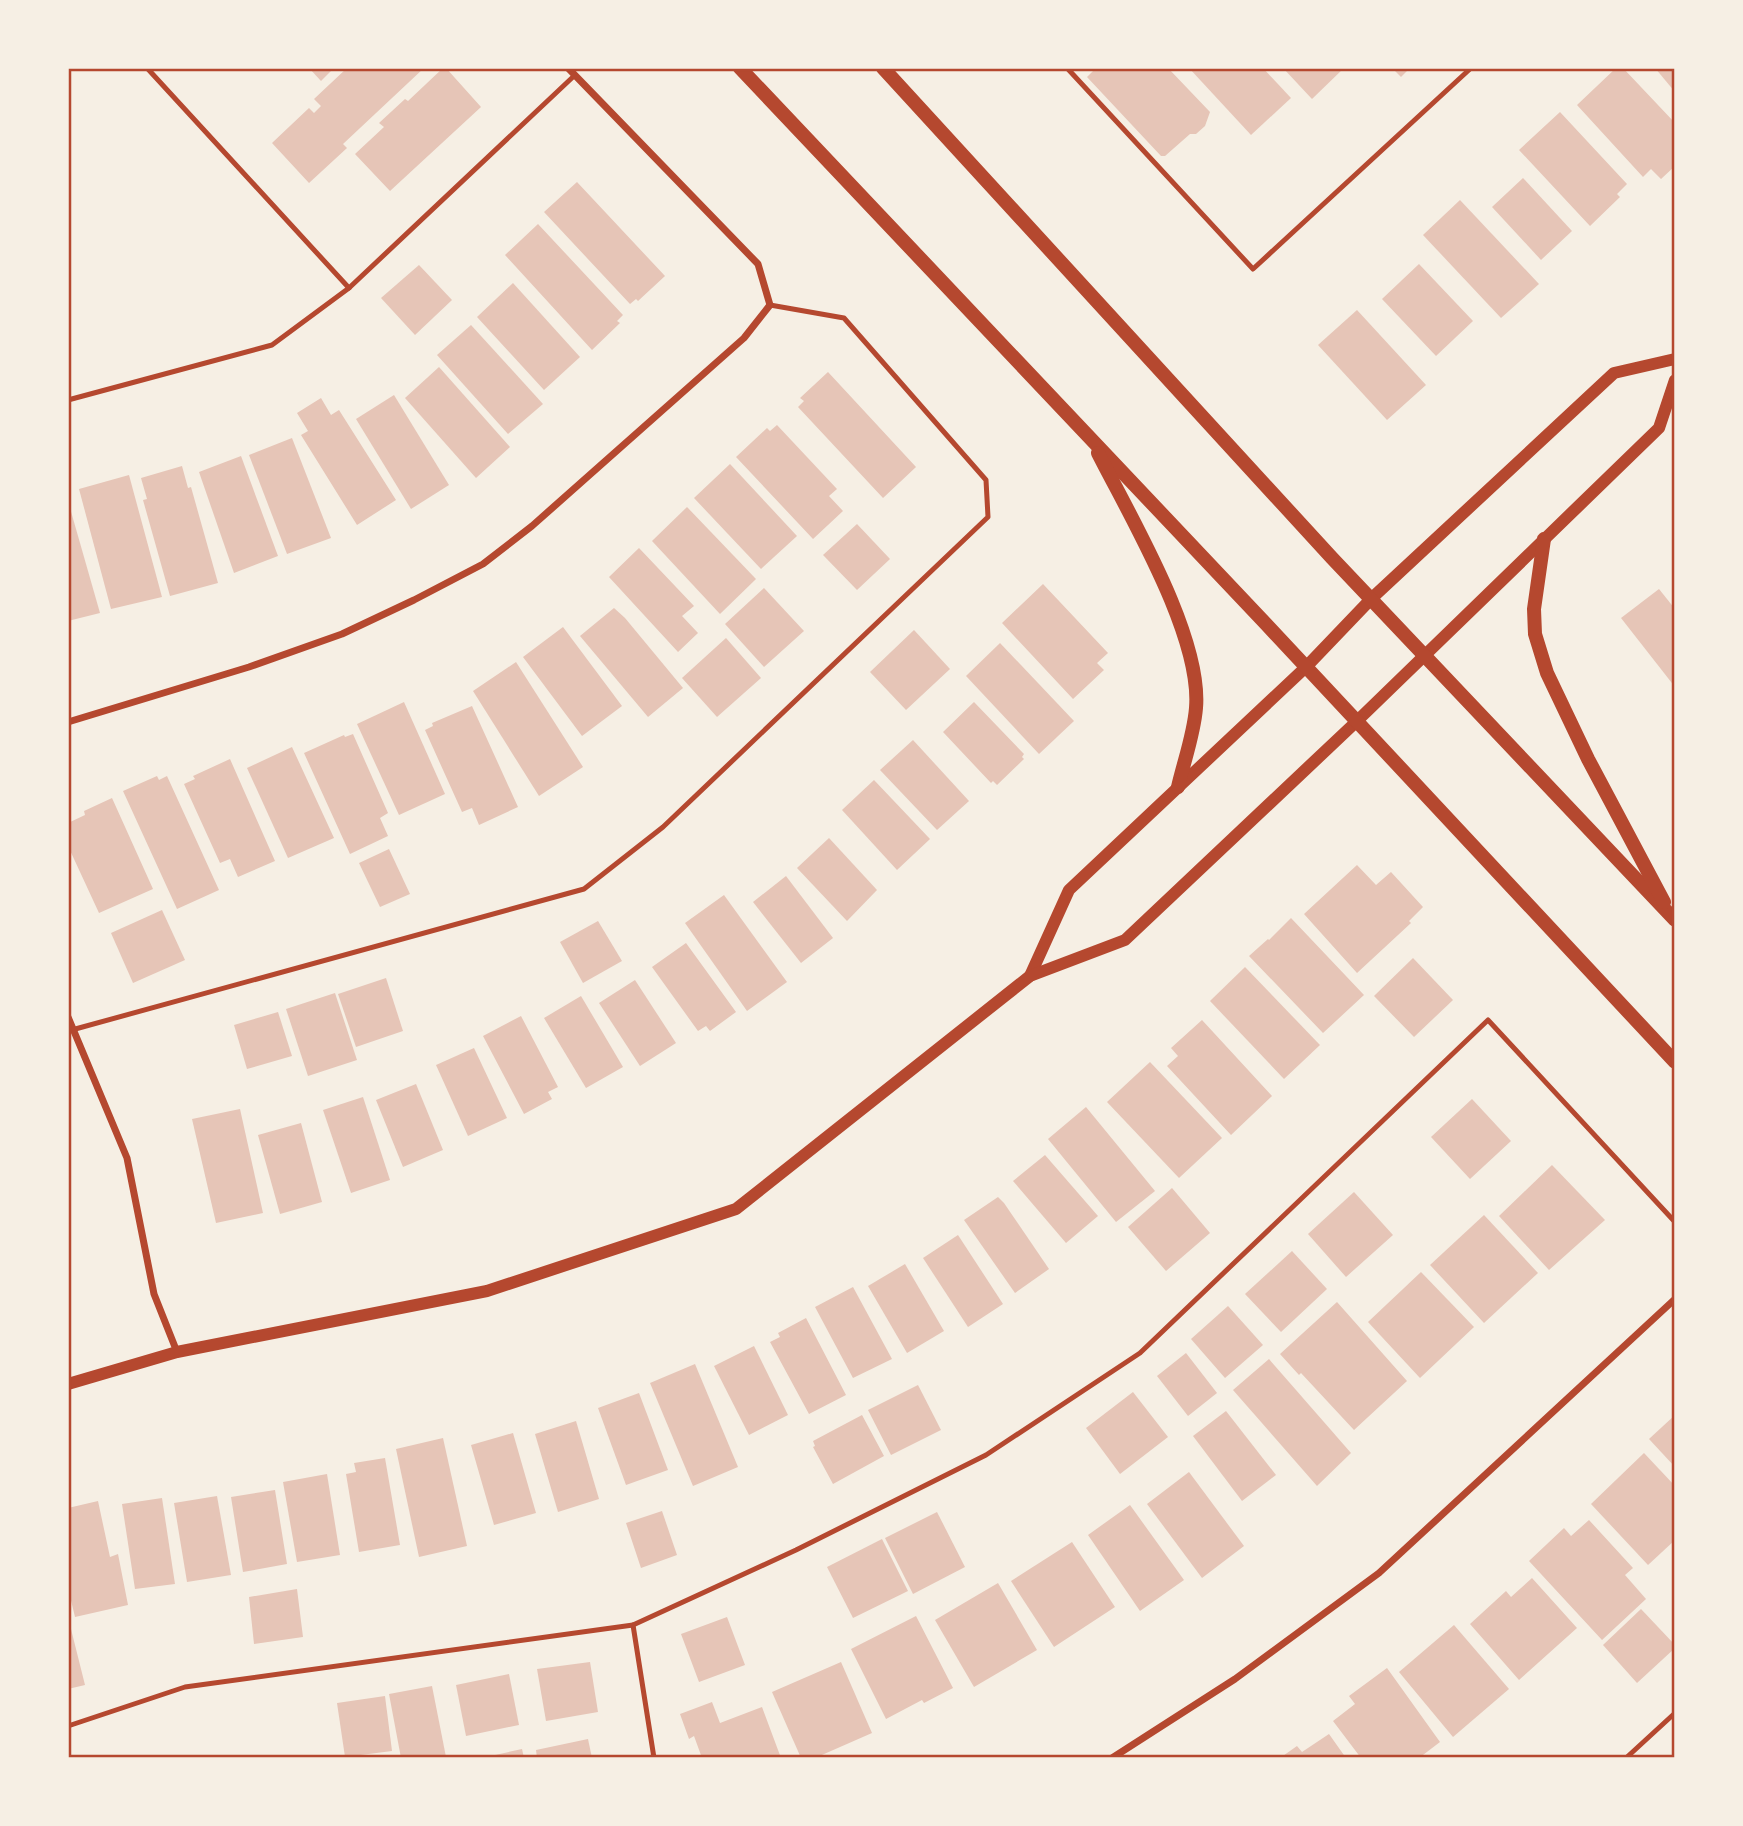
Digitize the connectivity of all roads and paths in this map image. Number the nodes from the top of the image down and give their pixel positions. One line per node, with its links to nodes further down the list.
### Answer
1 (147, 68): 8 (lane)
2 (568, 68): 7 (street)
3 (740, 68): 13 (main road)
4 (883, 68): 15 (main road)
5 (1067, 68): 6 (lane)
6 (1471, 68)
7 (575, 75): 8 (lane); 9 (street)
8 (348, 288): 12 (lane)
9 (770, 305): 18 (street); 24 (lane)
10 (1675, 359): 15 (street)
11 (1675, 380): 14 (street)
12 (68, 401)
13 (1091, 439): 17 (main road); 20 (main road)
14 (1544, 539): 16 (street); 21 (main road)
15 (1372, 598): 16 (main road); 17 (street)
16 (1425, 654): 19 (street); 21 (main road)
17 (1306, 667): 19 (main road); 20 (street)
18 (68, 722)
19 (1356, 722): 22 (street); 25 (main road)
20 (1178, 787): 22 (street)
21 (1674, 919)
22 (1030, 976): 28 (street)
23 (68, 1017): 24 (street)
24 (71, 1030): 28 (street)
25 (1675, 1062)
26 (1675, 1222): 30 (lane)
27 (1675, 1299): 34 (street)
28 (177, 1352): 29 (street)
29 (68, 1384)
30 (633, 1625): 32 (lane); 33 (lane)
31 (1675, 1713): 35 (lane)
32 (68, 1726)
33 (654, 1758)
34 (1112, 1758)
35 (1626, 1758)

